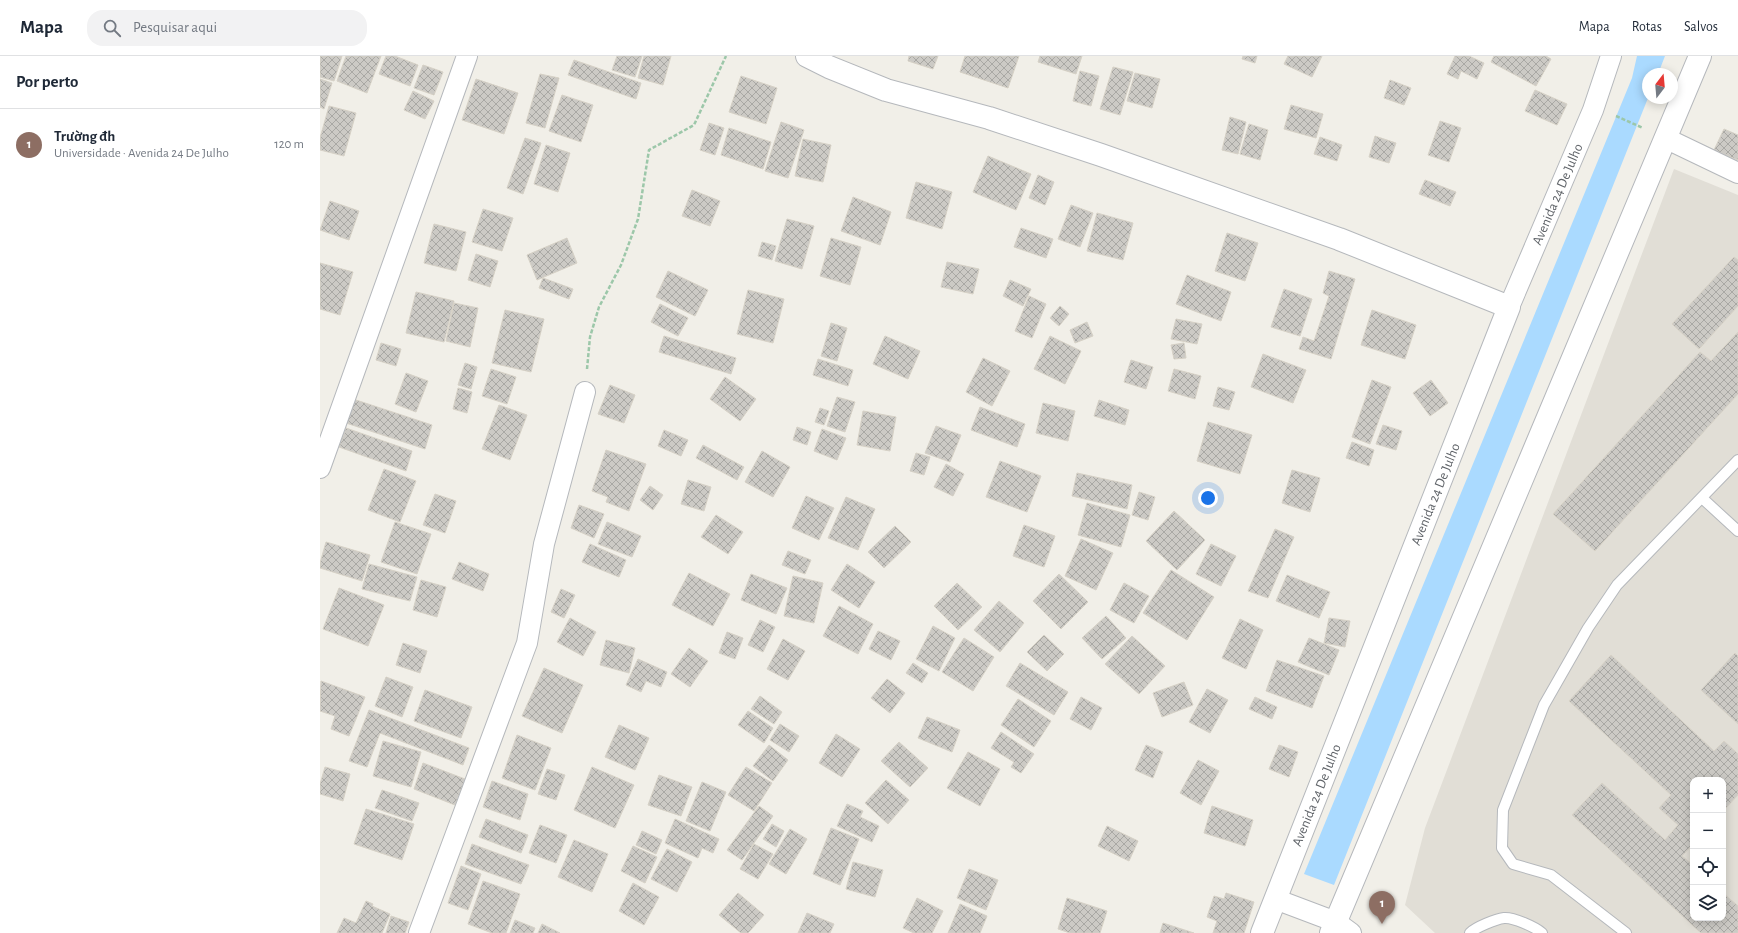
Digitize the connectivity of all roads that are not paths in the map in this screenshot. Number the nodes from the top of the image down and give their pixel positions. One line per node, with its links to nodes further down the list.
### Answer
1 (467, 56): 10 (street)
2 (807, 56): 7 (street)
3 (1611, 56): 7 (street, Avenida 24 De Julho)
4 (1700, 56): 5 (street)
5 (1665, 138): 6 (street); 14 (street)
6 (1738, 173)
7 (1509, 307): 13 (street, Avenida 24 De Julho)
8 (585, 392): 15 (street)
9 (1738, 460): 11 (lane)
10 (320, 468)
11 (1702, 498): 12 (lane); 19 (lane)
12 (1738, 531)
13 (1275, 900): 14 (street); 16 (street, Avenida 24 De Julho)
14 (1339, 929)
15 (419, 933)
16 (1262, 933)
17 (1470, 933): 18 (lane)
18 (1542, 933)
19 (1626, 933)

